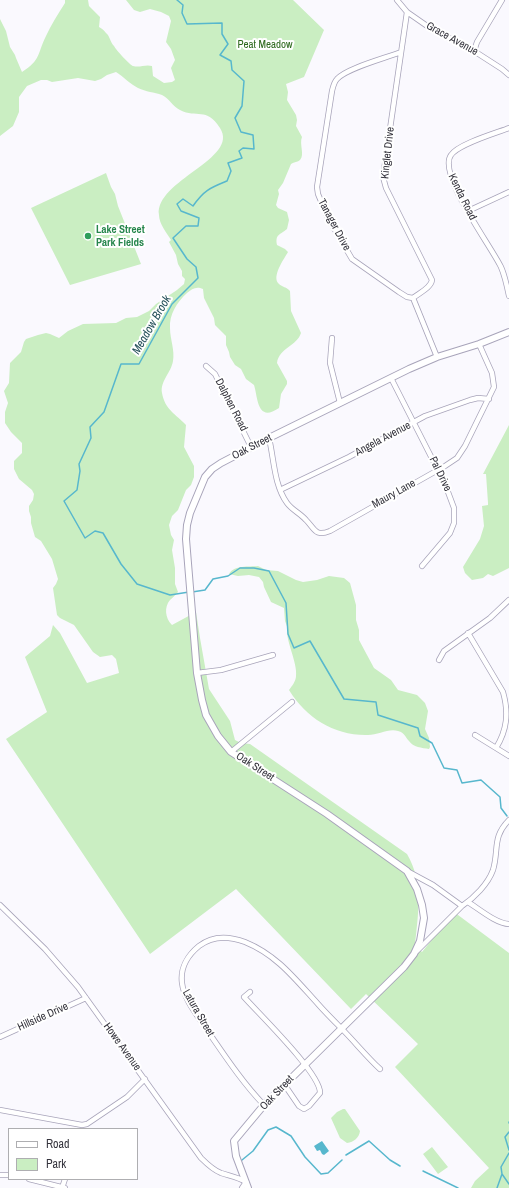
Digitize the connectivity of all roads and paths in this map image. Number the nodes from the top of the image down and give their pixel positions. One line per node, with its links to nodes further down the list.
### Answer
1 (397, 0): 3 (street, Grace Avenue)
2 (501, 1): 4 (street)
3 (407, 12): 4 (street, Grace Avenue); 5 (street, Kinglet Drive)
4 (474, 51): 6 (street, Grace Avenue)
5 (401, 52): 11 (street, Kinglet Drive); 11 (street, Tanager Drive)
6 (509, 75)
7 (509, 128): 9 (street, Kenda Road)
8 (509, 192): 9 (street)
9 (468, 211): 10 (street, Kenda Road)
10 (509, 296)
11 (413, 298): 15 (street)
12 (509, 332): 14 (street, Oak Street)
13 (332, 338): 19 (street)
14 (479, 344): 15 (street, Oak Street); 18 (street, Maury Lane)
15 (436, 357): 17 (street, Oak Street)
16 (206, 366): 22 (street, Dalphen Road)
17 (391, 378): 19 (street, Oak Street); 20 (street, Pal Drive)
18 (489, 399): 20 (street, Angela Avenue); 23 (street, Maury Lane)
19 (340, 403): 21 (street, Oak Street)
20 (413, 422): 23 (street, Pal Drive); 24 (street, Angela Avenue)
21 (269, 438): 22 (street, Oak Street); 24 (street, Maury Lane)
22 (251, 447): 30 (street, Oak Street)
23 (438, 470): 24 (street, Maury Lane); 25 (street, Pal Drive)
24 (280, 490)
25 (422, 566)
26 (509, 600): 27 (street)
27 (468, 633): 29 (street); 33 (street)
28 (272, 655): 30 (street)
29 (439, 660)
30 (197, 673): 34 (street, Oak Street)
31 (292, 702): 34 (street)
32 (475, 735): 33 (street)
33 (496, 748): 35 (street)
34 (231, 752): 37 (street, Oak Street)
35 (509, 756)
36 (509, 820): 38 (street)
37 (407, 871): 40 (street); 42 (street, Oak Street)
38 (468, 902): 40 (street); 41 (street)
39 (0, 905): 44 (street, Howe Avenue)
40 (462, 906): 42 (street)
41 (509, 924)
42 (414, 954): 45 (street, Oak Street)
43 (250, 992): 47 (street)
44 (86, 998): 46 (street, Hillside Drive); 49 (street, Howe Avenue)
45 (342, 1028): 47 (street, Oak Street); 48 (street, Latura Street); 51 (street, Latura Street)
46 (0, 1037)
47 (305, 1064): 50 (street, Oak Street); 50 (street)
48 (380, 1069)
49 (145, 1079): 53 (street); 55 (street, Howe Avenue)
50 (284, 1084): 51 (street, Oak Street)
51 (264, 1105): 55 (street, Oak Street)
52 (0, 1110): 53 (street)
53 (79, 1127)
54 (33, 1180): 56 (street)
55 (247, 1185): 57 (street)
56 (63, 1188)
57 (242, 1188)

